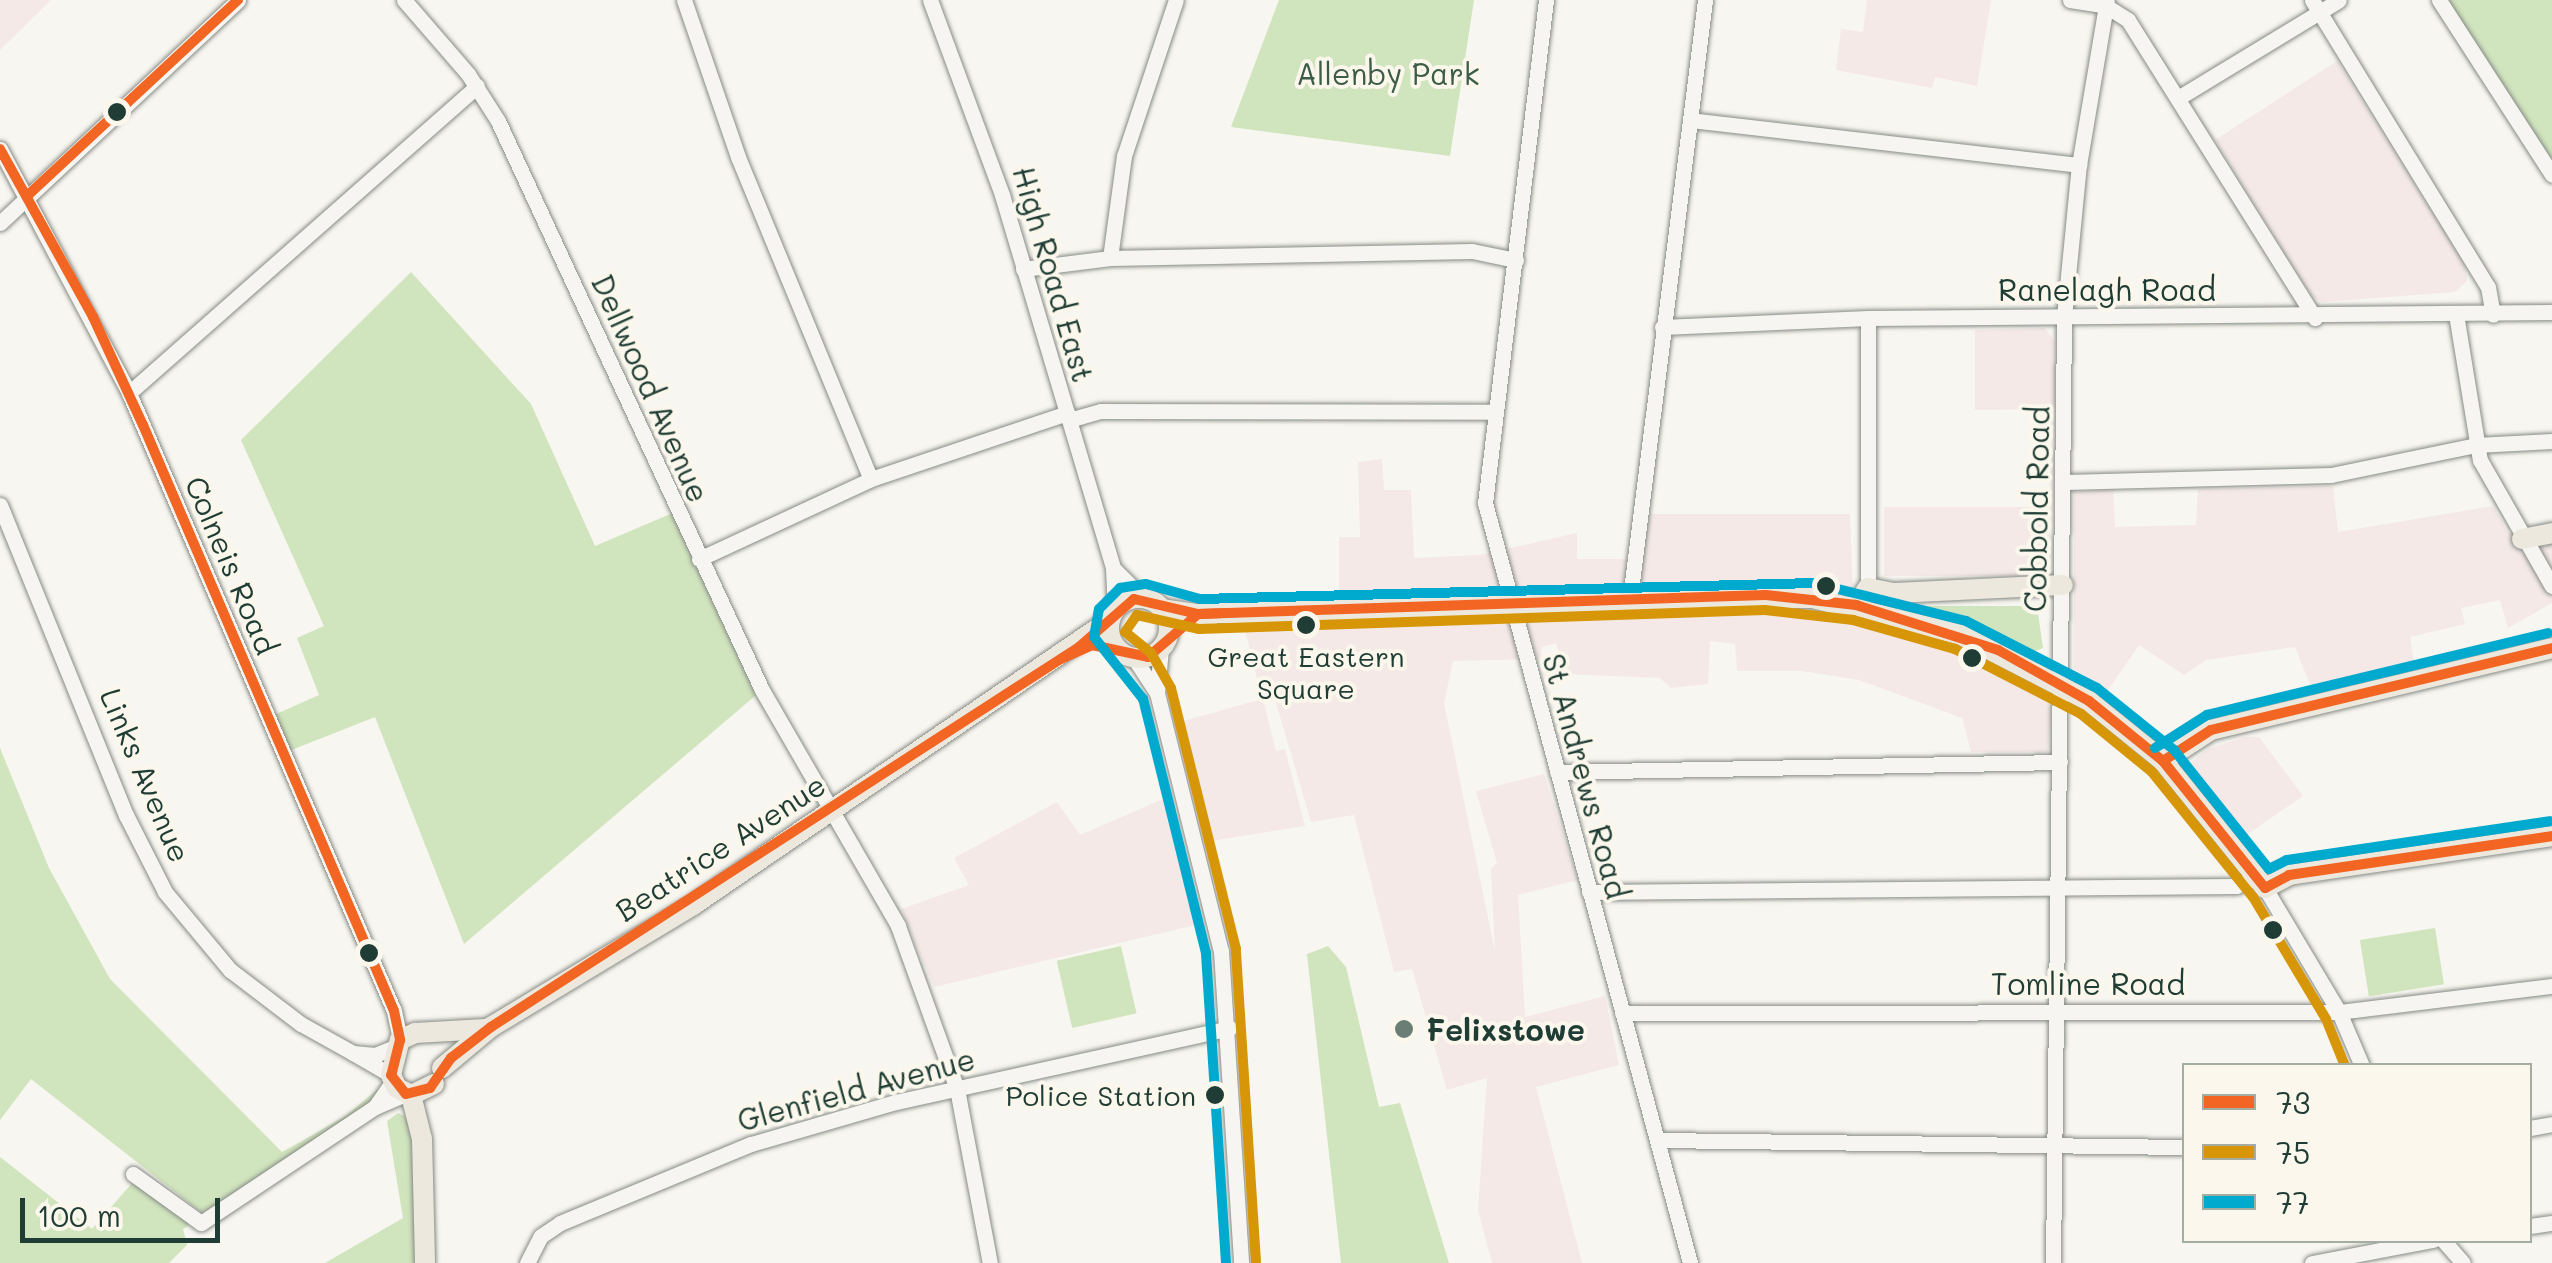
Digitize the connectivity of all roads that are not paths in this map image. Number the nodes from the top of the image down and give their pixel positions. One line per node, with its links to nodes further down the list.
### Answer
1 (238, 0): 19 (street)
2 (404, 0): 13 (street, Dellwood Avenue)
3 (684, 0): 36 (street)
4 (930, 0): 23 (street, High Road East)
5 (1176, 0): 21 (street)
6 (1546, 0): 22 (street, St Andrews Road)
7 (1706, 0): 15 (street)
8 (2070, 0): 11 (street)
9 (2340, 0): 12 (street)
10 (2439, 0): 18 (street)
11 (2106, 3): 14 (street); 17 (street, Cobbold Road)
12 (2316, 5): 14 (street); 26 (street)
13 (477, 86): 31 (street); 41 (street, Dellwood Avenue)
14 (2178, 98): 29 (street)
15 (1690, 120): 17 (street); 30 (street)
16 (0, 150): 19 (street, Colneis Road)
17 (2079, 164): 27 (street, Cobbold Road)
18 (2552, 175)
19 (27, 196): 20 (street); 31 (street, Colneis Road)
20 (0, 223)
21 (1110, 258): 22 (street); 23 (street)
22 (1516, 260): 32 (street, St Andrews Road)
23 (1023, 269): 33 (street, High Road East)
24 (2552, 312): 26 (street, Ranelagh Road)
25 (2456, 314): 26 (street, Ranelagh Road); 29 (street, Ranelagh Road); 35 (street)
26 (2493, 315)
27 (2064, 317): 28 (street, Ranelagh Road); 29 (street, Ranelagh Road); 37 (street, Cobbold Road)
28 (1868, 318): 30 (street, Ranelagh Road); 45 (street)
29 (2316, 318)
30 (1662, 327): 46 (street)
31 (128, 393): 67 (street, Colneis Road)
32 (1494, 412): 33 (street); 47 (street, St Andrews Road)
33 (1068, 417): 36 (street); 42 (street, High Road East)
34 (2552, 441): 35 (street)
35 (2476, 444): 37 (street); 40 (street)
36 (871, 479): 41 (street)
37 (2065, 482): 43 (street, Cobbold Road)
38 (0, 505): 74 (street, Links Avenue)
39 (2552, 533): 40 (main road)
40 (2522, 539): 44 (street)
41 (699, 558): 60 (street, Dellwood Avenue)
42 (1113, 568): 48 (street, High Road East); 50 (street, High Road East)
43 (2063, 586): 45 (main road); 55 (street, Cobbold Road)
44 (2552, 586)
45 (1862, 597): 46 (main road); 55 (main road)
46 (1630, 598): 47 (main road)
47 (1511, 603): 49 (main road); 59 (street, St Andrews Road)
48 (1153, 604): 49 (main road); 50 (main road, Beatrice Avenue); 51 (main road)
49 (1198, 614): 51 (main road)
50 (1112, 616): 52 (main road, Beatrice Avenue); 54 (main road)
51 (1164, 642): 54 (main road); 56 (street)
52 (1079, 647): 54 (main road); 60 (main road, Beatrice Avenue)
53 (2552, 648): 57 (main road)
54 (1126, 654): 56 (street)
55 (2062, 685): 57 (main road); 58 (street, Cobbold Road)
56 (1157, 693): 71 (street)
57 (2163, 761): 62 (main road)
58 (2060, 762): 59 (street); 63 (street, Cobbold Road)
59 (1556, 772): 64 (street, St Andrews Road)
60 (830, 811): 70 (main road, Beatrice Avenue); 78 (street, Dellwood Avenue)
61 (2552, 836): 62 (main road)
62 (2261, 882): 63 (street); 68 (street)
63 (2058, 885): 64 (street); 66 (street, Cobbold Road)
64 (1589, 892): 69 (street, St Andrews Road)
65 (2552, 986): 68 (street, Tomline Road)
66 (2057, 1009): 68 (street, Tomline Road); 69 (street, Tomline Road); 81 (street, Cobbold Road)
67 (394, 1011): 72 (street, Colneis Road); 73 (street, Colneis Road)
68 (2339, 1012): 75 (street)
69 (1622, 1014): 80 (street, St Andrews Road)
70 (492, 1027): 72 (main road, Beatrice Avenue); 76 (main road, Beatrice Avenue)
71 (1230, 1028): 78 (street, Glenfield Avenue); 88 (street)
72 (426, 1034): 73 (main road, Beatrice Avenue); 76 (main road)
73 (397, 1043): 74 (street); 77 (main road)
74 (354, 1052): 77 (street, Links Avenue)
75 (2361, 1063)
76 (438, 1076): 77 (main road, Beatrice Avenue); 79 (main road)
77 (400, 1086): 79 (main road); 83 (street)
78 (956, 1089): 86 (street, Glenfield Avenue); 87 (street, Dellwood Avenue)
79 (422, 1139): 85 (main road)
80 (1657, 1140): 81 (street); 89 (street, St Andrews Road)
81 (2055, 1144): 82 (street); 90 (street, Cobbold Road)
82 (2182, 1147)
83 (134, 1174)
84 (2417, 1243): 91 (street)
85 (425, 1263)
86 (528, 1263)
87 (990, 1263)
88 (1241, 1263)
89 (1690, 1263)
90 (2053, 1263)
91 (2312, 1263)

